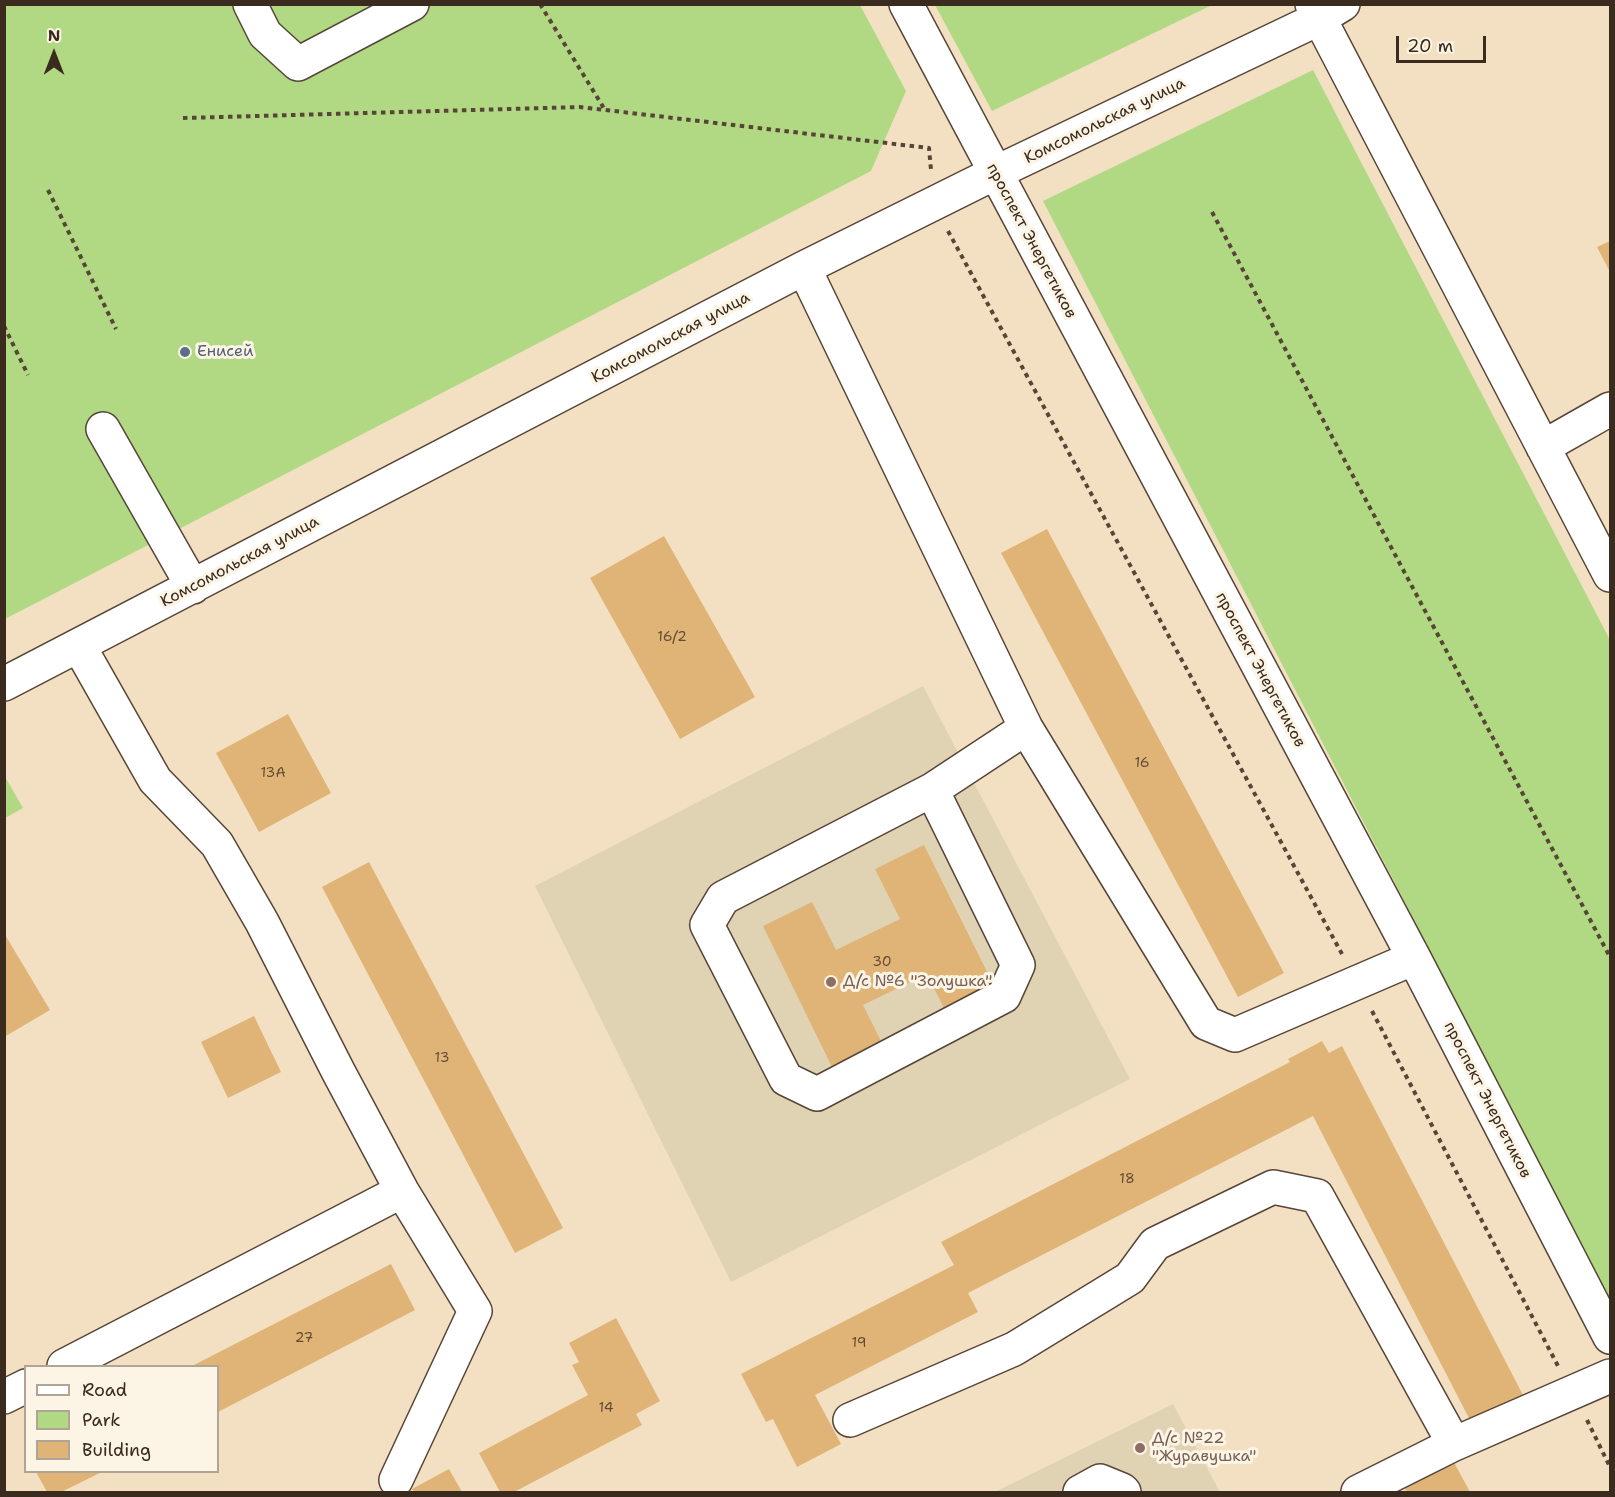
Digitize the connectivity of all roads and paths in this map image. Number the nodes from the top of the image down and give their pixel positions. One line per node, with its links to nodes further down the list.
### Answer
1 (250, 4): 2 (street)
2 (412, 4)
3 (540, 4): 6 (path)
4 (906, 4): 8 (street, проспект Энергетиков)
5 (1325, 9): 8 (street, Комсомольская улица); 18 (street)
6 (605, 110): 7 (path); 10 (path)
7 (183, 118)
8 (995, 173): 10 (street, Комсомольская улица); 26 (street, проспект Энергетиков)
9 (48, 190): 14 (path)
10 (934, 204): 12 (street, Комсомольская улица); 27 (path)
11 (1212, 212): 25 (path)
12 (804, 268): 20 (street, Комсомольская улица); 23 (street)
13 (4, 326): 15 (path)
14 (116, 328)
15 (28, 375)
16 (1611, 409): 18 (street)
17 (103, 429): 20 (street)
18 (1543, 447): 19 (street)
19 (1611, 575)
20 (193, 587): 21 (street, Комсомольская улица)
21 (78, 646): 22 (street, Комсомольская улица); 28 (street)
22 (4, 684)
23 (1026, 728): 24 (street); 27 (street)
24 (932, 790): 24 (street)
25 (1611, 957)
26 (1414, 958): 27 (street); 29 (street, проспект Энергетиков)
27 (1357, 983): 33 (path)
28 (402, 1191): 30 (street); 38 (street)
29 (1611, 1337)
30 (66, 1365)
31 (1611, 1376): 33 (street)
32 (24, 1387): 34 (street)
33 (1572, 1393): 36 (street); 37 (path)
34 (4, 1397)
35 (850, 1420): 36 (street)
36 (1454, 1444): 39 (street)
37 (1611, 1467)
38 (396, 1480)
39 (1367, 1491)
40 (1080, 1492): 41 (street)
41 (1124, 1492)

